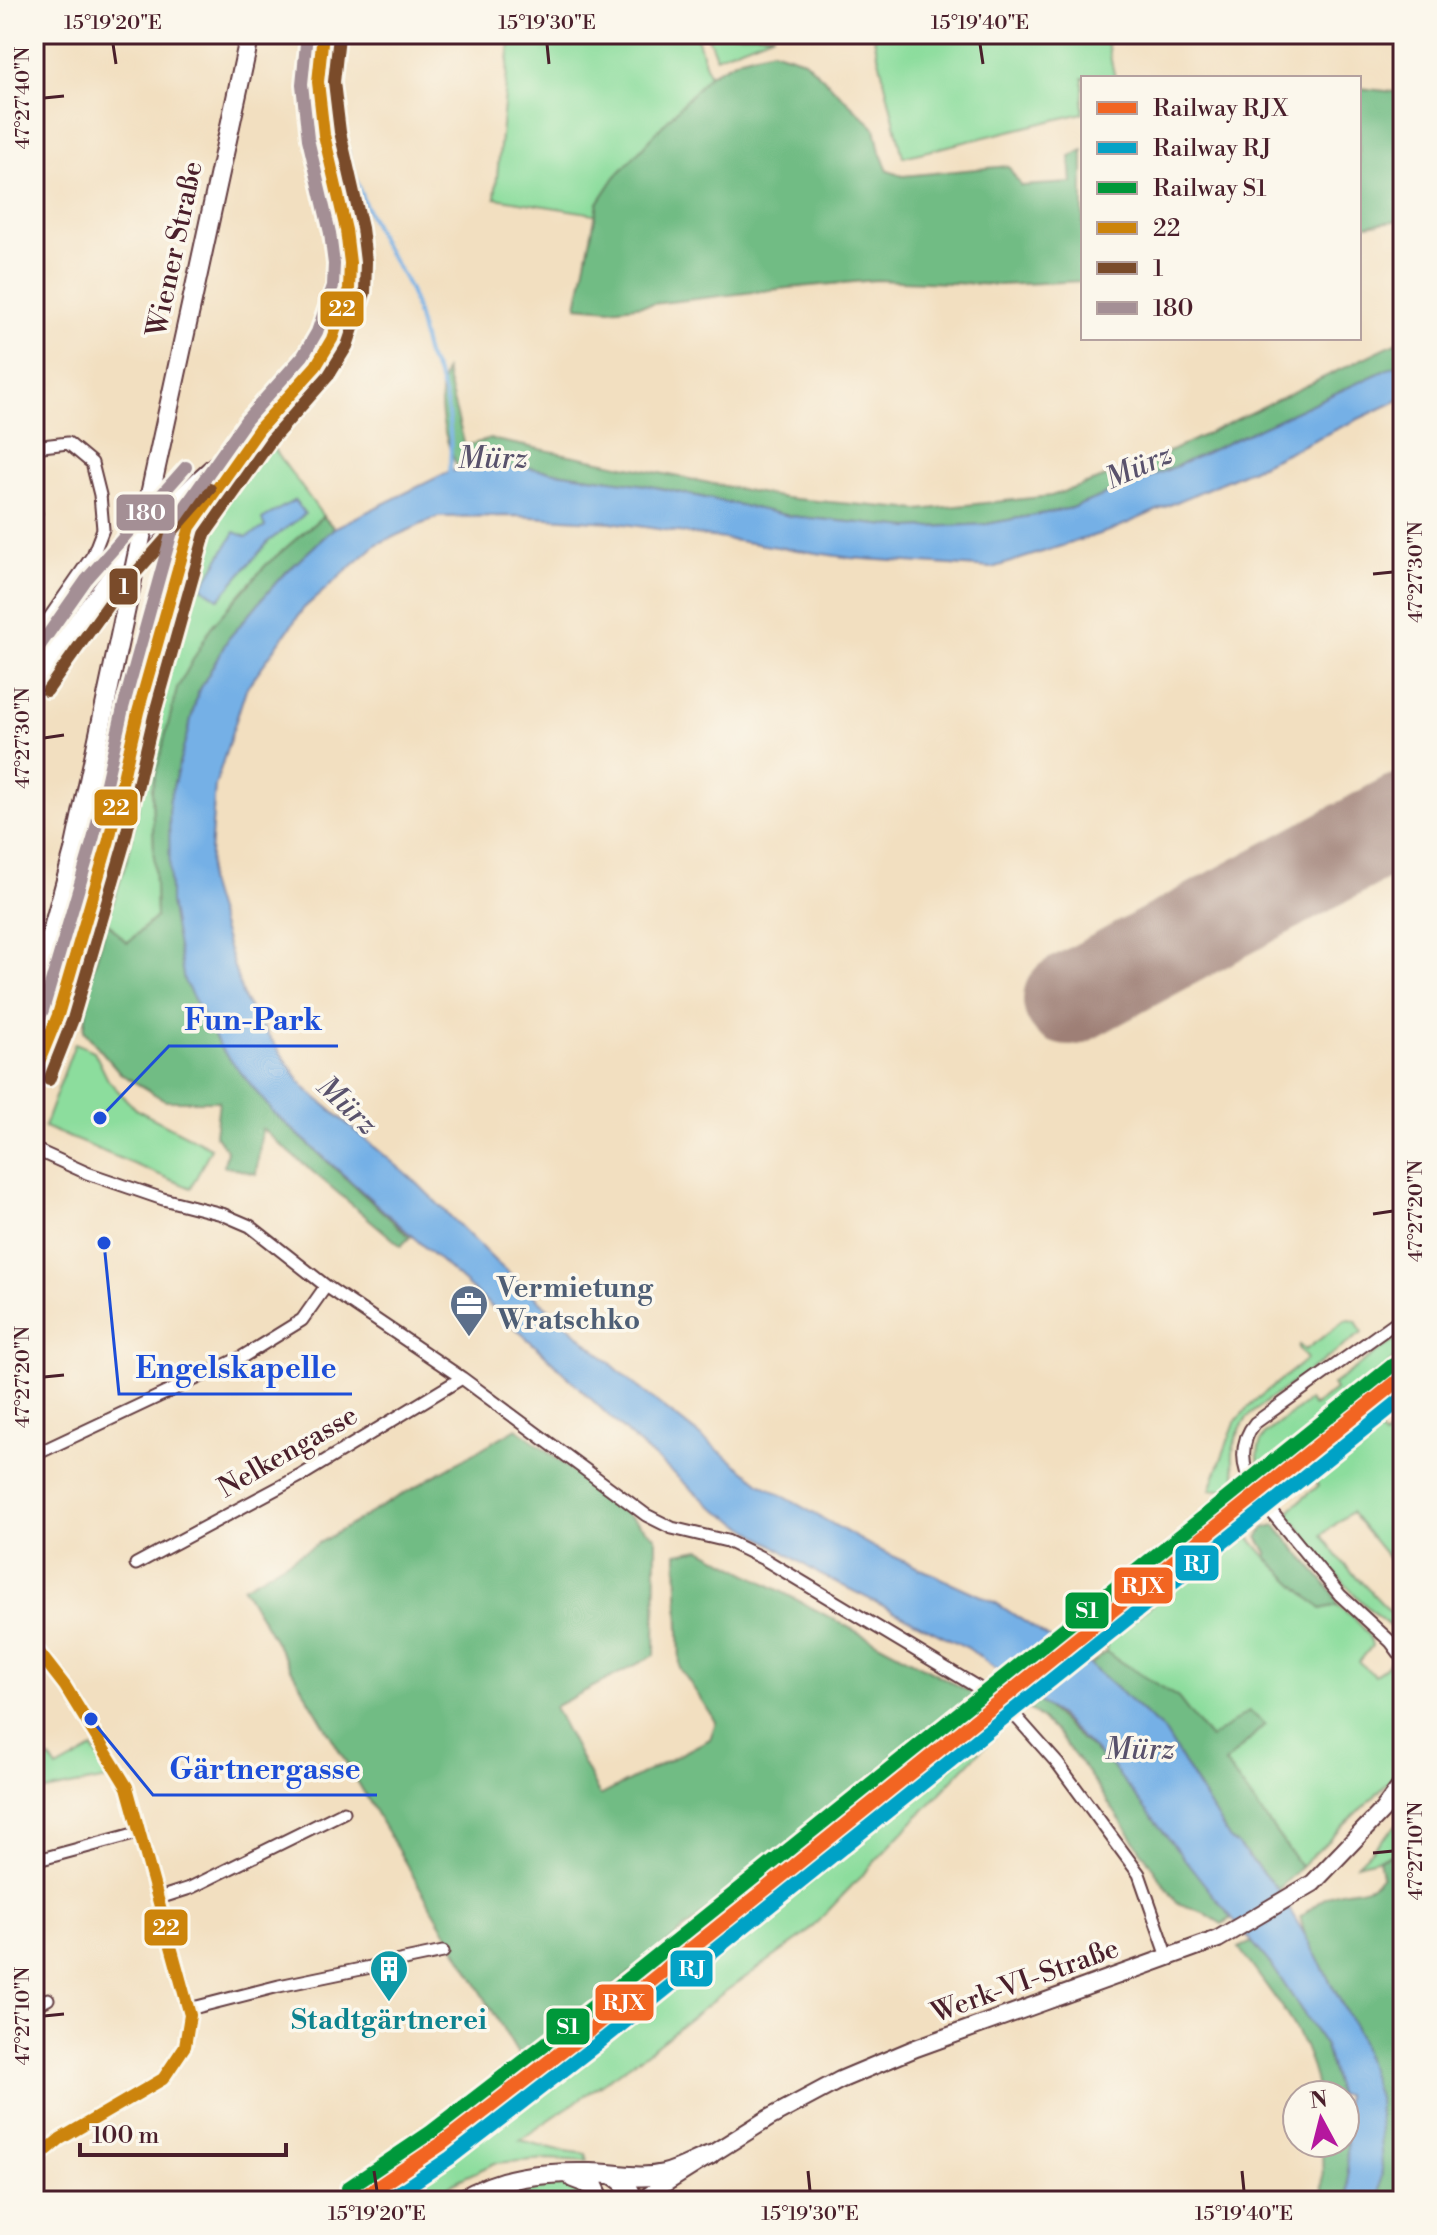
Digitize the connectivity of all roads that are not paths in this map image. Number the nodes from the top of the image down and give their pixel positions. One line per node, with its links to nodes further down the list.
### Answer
1 (250, 34): 9 (main road, Wiener Straße, bridge)
2 (323, 34): 3 (main road)
3 (259, 429): 5 (main road); 6 (main road)
4 (34, 447): 7 (street)
5 (161, 518): 6 (main road); 8 (main road)
6 (190, 527): 10 (main road)
7 (34, 640)
8 (34, 682)
9 (34, 998)
10 (34, 1074)
11 (34, 1149): 12 (street)
12 (326, 1286): 14 (street); 15 (street)
13 (1403, 1317): 16 (street)
14 (462, 1378): 18 (street, Nelkengasse); 29 (street)
15 (34, 1455)
16 (1254, 1488)
17 (1270, 1510): 19 (street)
18 (136, 1564)
19 (1391, 1642): 21 (street); 22 (street)
20 (34, 1646): 25 (street)
21 (1403, 1648)
22 (1403, 1658)
23 (1403, 1783): 29 (main road, Werk-VI-Straße)
24 (344, 1812): 27 (street)
25 (141, 1832): 26 (street); 27 (street)
26 (34, 1861)
27 (159, 1898): 32 (street)
28 (443, 1952): 32 (street)
29 (1168, 1957): 33 (main road, Werk-VI-Straße)
30 (48, 1999): 31 (street)
31 (34, 2006)
32 (189, 2009): 34 (street)
33 (710, 2155): 36 (main road); 41 (main road, Werk-VI-Straße)
34 (34, 2161)
35 (563, 2174): 36 (main road); 37 (main road); 38 (main road)
36 (615, 2176): 40 (main road)
37 (597, 2193): 39 (main road)
38 (459, 2201)
39 (615, 2201)
40 (632, 2201)
41 (642, 2201)

